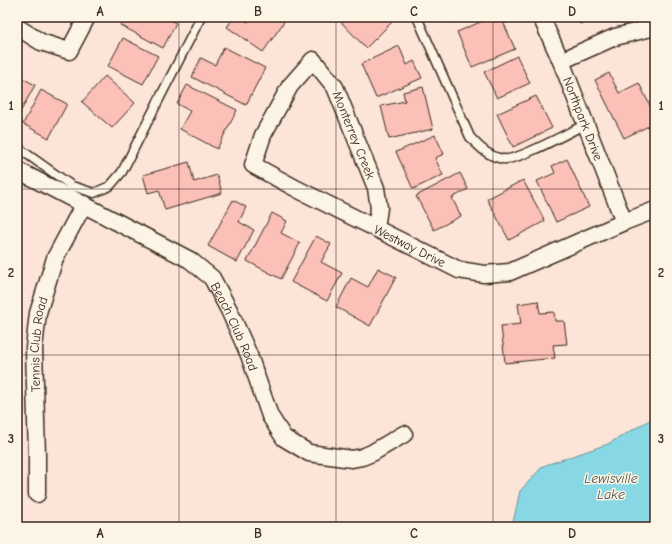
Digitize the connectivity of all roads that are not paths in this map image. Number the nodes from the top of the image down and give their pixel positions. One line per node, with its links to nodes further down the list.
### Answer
1 (87, 17): 5 (street)
2 (202, 17): 10 (lane)
3 (417, 17): 9 (lane)
4 (541, 17): 7 (street, Northpark Drive)
5 (17, 27)
6 (655, 27): 7 (street)
7 (562, 61): 9 (street, Northpark Drive)
8 (290, 86): 15 (street, Monterrey Creek); 15 (street, Westway Drive)
9 (586, 124): 14 (street, Northpark Drive)
10 (17, 147)
11 (17, 170): 12 (street, Beach Club Road)
12 (84, 204): 16 (street, Beach Club Road); 17 (street, Tennis Club Road)
13 (655, 210): 14 (street, Westway Drive)
14 (624, 222): 15 (street, Westway Drive)
15 (376, 228)
16 (404, 434)
17 (37, 494)

